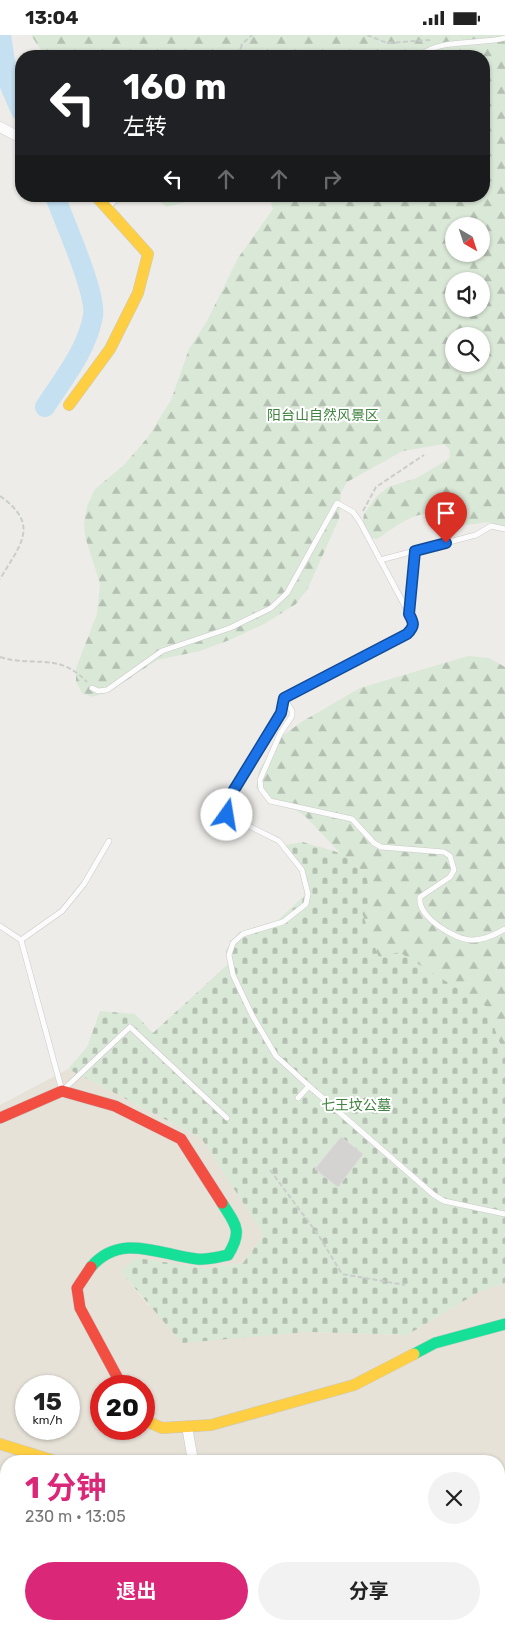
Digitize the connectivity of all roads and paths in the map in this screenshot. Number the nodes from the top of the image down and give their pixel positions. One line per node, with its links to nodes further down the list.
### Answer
1 (252, 35): 5 (path)
2 (367, 35): 4 (path)
3 (505, 38): 6 (lane)
4 (432, 40)
5 (240, 50)
6 (431, 50)
7 (0, 127): 8 (street)
8 (15, 135)
9 (102, 202): 11 (street)
10 (114, 202): 11 (lane)
11 (108, 208): 12 (street)
12 (69, 405)
13 (424, 455): 15 (path)
14 (0, 497): 19 (path)
15 (360, 522): 18 (lane); 22 (lane)
16 (505, 529): 17 (lane)
17 (415, 551): 18 (lane); 20 (lane)
18 (380, 561): 20 (lane)
19 (0, 579)
20 (409, 614): 23 (lane)
21 (0, 657): 22 (path)
22 (92, 688)
23 (284, 698): 26 (lane); 28 (lane)
24 (109, 841): 27 (lane)
25 (0, 926): 27 (lane)
26 (505, 929)
27 (21, 940): 29 (lane)
28 (309, 1087): 30 (lane); 34 (lane)
29 (62, 1091): 31 (street); 32 (lane); 37 (street)
30 (298, 1098)
31 (0, 1118)
32 (227, 1118)
33 (270, 1170): 35 (path)
34 (505, 1214)
35 (405, 1285)
36 (505, 1324): 39 (street)
37 (116, 1375)
38 (155, 1425): 39 (street)
39 (187, 1426): 42 (street)
40 (0, 1444): 41 (street)
41 (32, 1455)
42 (192, 1455)

